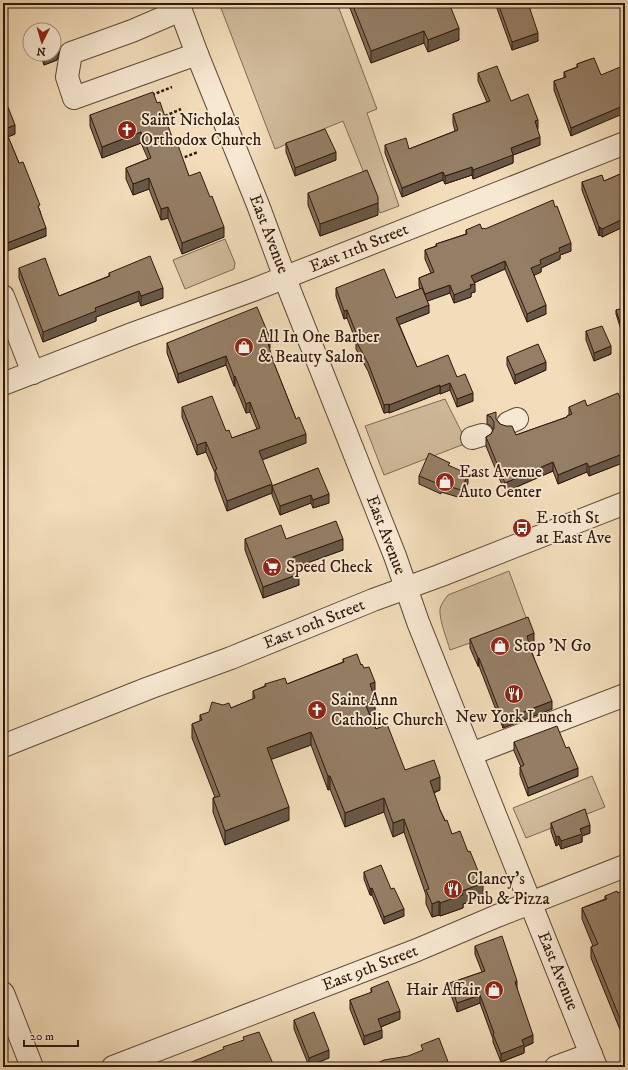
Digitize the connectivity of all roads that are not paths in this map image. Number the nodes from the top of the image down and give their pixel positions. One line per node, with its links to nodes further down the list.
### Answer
1 (180, 7): 2 (street, East Avenue); 2 (street)
2 (197, 54): 4 (street, East Avenue)
3 (625, 143): 4 (street, East 11th Street)
4 (285, 277): 6 (street, East 11th Street); 9 (street, East Avenue)
5 (3, 296): 6 (street)
6 (33, 373): 7 (street, East 11th Street)
7 (3, 384)
8 (625, 503): 9 (street, East 10th Street)
9 (407, 587): 11 (street, East 10th Street); 12 (street, East Avenue)
10 (625, 695): 12 (street)
11 (3, 746)
12 (471, 754): 14 (street, East Avenue)
13 (625, 866): 14 (street, East 9th Street)
14 (530, 903): 16 (street, East Avenue); 18 (street, East 9th Street)
15 (3, 993): 17 (street)
16 (593, 1061): 19 (street)
17 (32, 1067)
18 (113, 1067)
19 (556, 1067)

